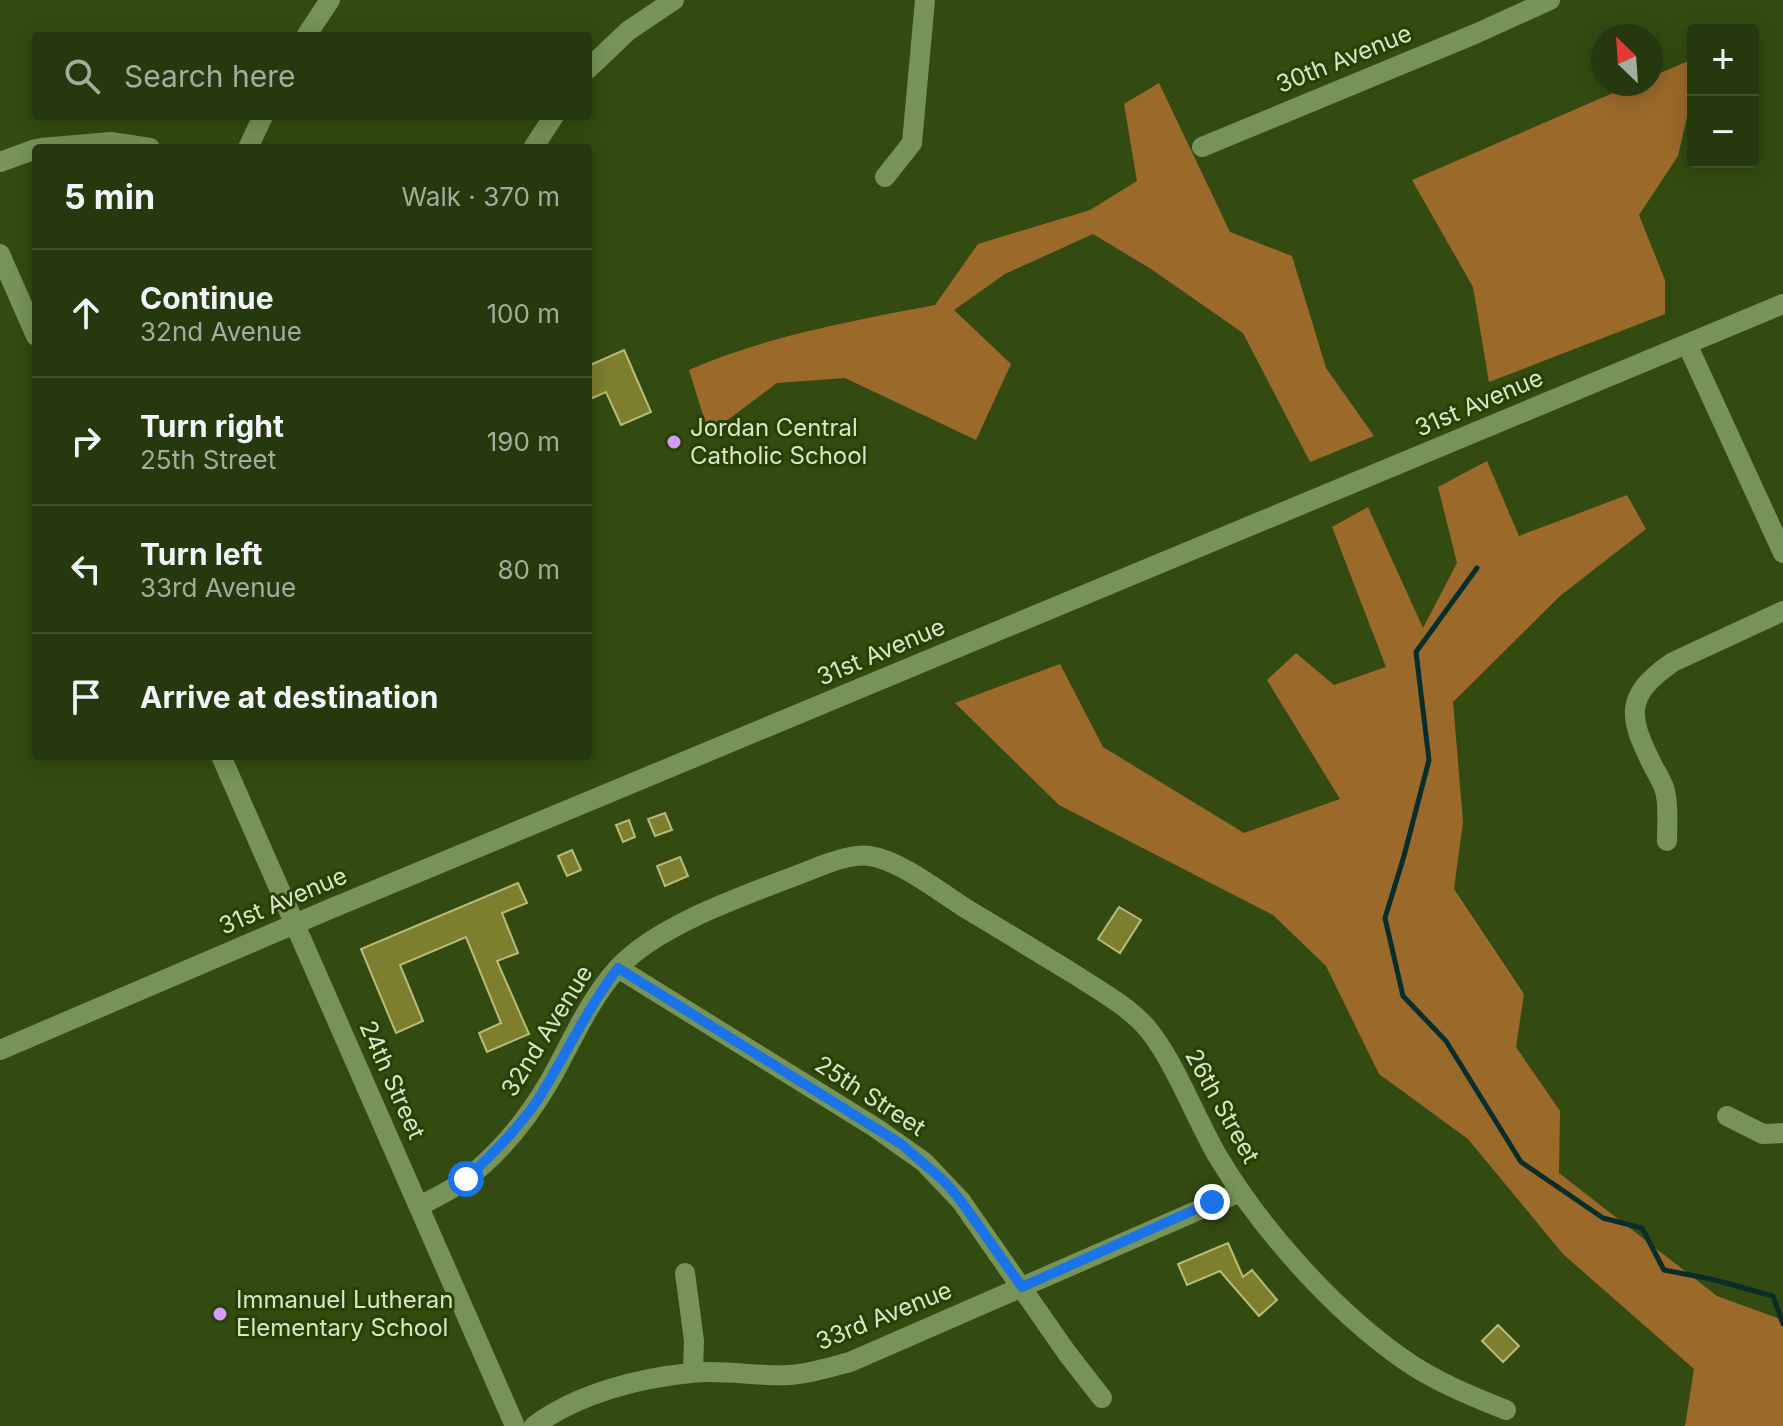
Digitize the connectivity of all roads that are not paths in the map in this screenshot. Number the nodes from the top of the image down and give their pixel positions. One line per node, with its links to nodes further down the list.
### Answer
1 (330, 0): 5 (street)
2 (674, 0): 6 (street)
3 (925, 0): 16 (street)
4 (1550, 0): 13 (street, 30th Avenue)
5 (309, 32)
6 (592, 65)
7 (261, 120): 11 (street)
8 (551, 120): 12 (street)
9 (87, 144): 10 (street)
10 (124, 144)
11 (250, 144)
12 (536, 144)
13 (1202, 147)
14 (32, 150): 15 (street)
15 (0, 162)
16 (885, 177)
17 (0, 254): 19 (street)
18 (1783, 304): 20 (street, 31st Avenue)
19 (32, 327)
20 (1687, 344): 21 (street); 26 (street, 31st Avenue)
21 (1783, 553)
22 (1783, 611): 24 (street)
23 (223, 760): 26 (street, 24th Street)
24 (1667, 841)
25 (869, 856): 27 (street, 32nd Avenue); 31 (street, 26th Street)
26 (296, 925): 28 (street, 31st Avenue); 32 (street, 24th Street)
27 (618, 968): 32 (street, 32nd Avenue); 34 (street, 25th Street)
28 (0, 1050)
29 (1727, 1116): 30 (street)
30 (1783, 1133)
31 (1240, 1192): 34 (street, 33rd Avenue); 37 (street, 26th Street)
32 (419, 1206): 38 (street, 24th Street)
33 (685, 1273): 35 (street)
34 (1022, 1287): 35 (street, 33rd Avenue); 36 (street, 25th Street)
35 (693, 1372): 39 (street, 33rd Avenue)
36 (1102, 1398)
37 (1506, 1410)
38 (515, 1426)
39 (534, 1426)

